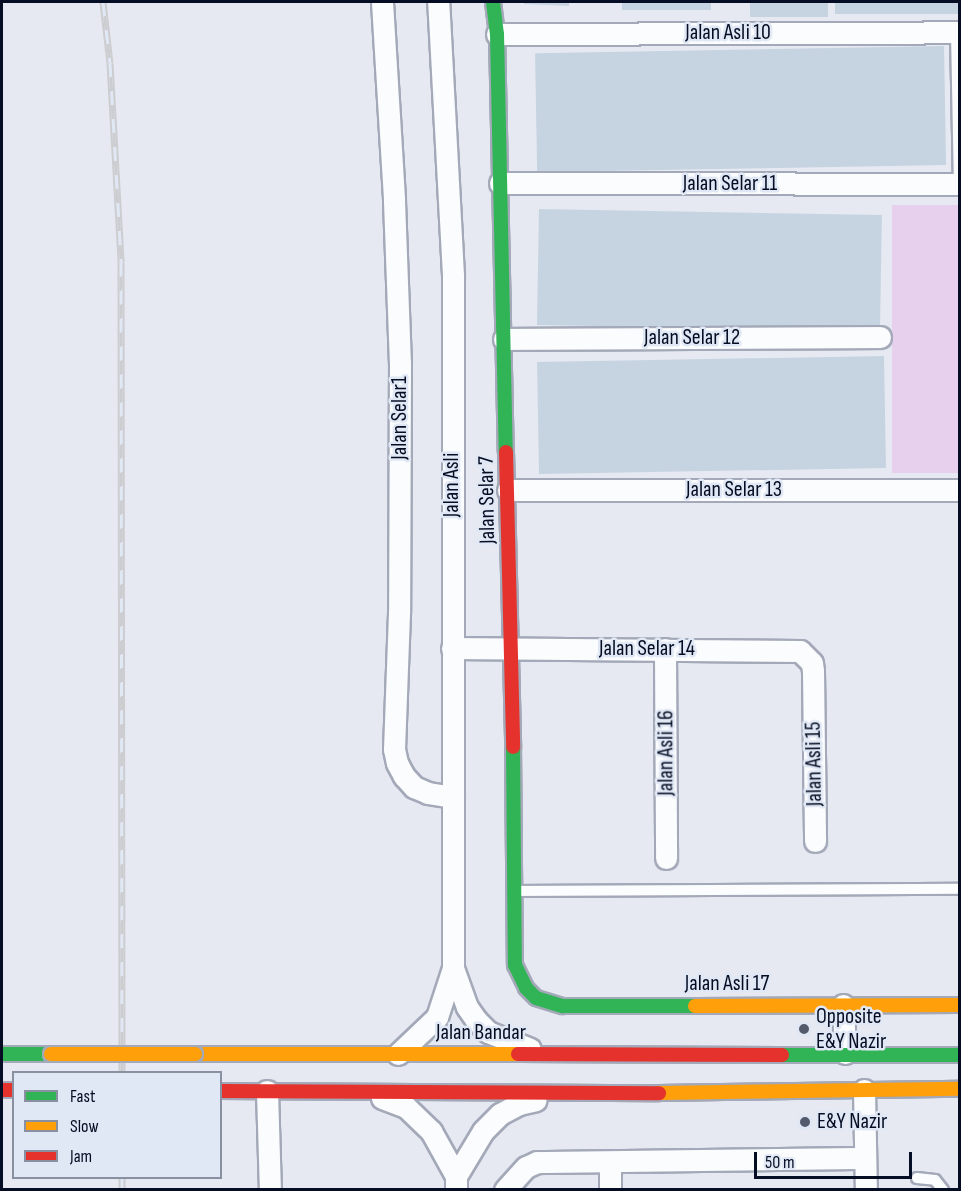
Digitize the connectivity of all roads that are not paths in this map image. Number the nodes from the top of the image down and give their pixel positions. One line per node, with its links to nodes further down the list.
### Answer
1 (382, 2): 16 (street, Jalan Selar1)
2 (438, 2): 12 (street, Jalan Asli)
3 (493, 2): 5 (main road, Jalan Selar 7)
4 (958, 32): 5 (street, Jalan Asli 10); 7 (lane)
5 (497, 33): 6 (main road, Jalan Selar 7)
6 (500, 183): 7 (street, Jalan Selar 11); 9 (main road, Jalan Selar 7)
7 (959, 184)
8 (880, 337): 9 (street, Jalan Selar 12)
9 (504, 339): 10 (main road, Jalan Selar 7)
10 (508, 490): 11 (street, Jalan Selar 13); 13 (main road, Jalan Selar 7)
11 (960, 490)
12 (452, 648): 13 (street, Jalan Selar 14); 16 (street, Jalan Asli)
13 (511, 648): 14 (street, Jalan Selar 14); 20 (main road, Jalan Selar 7)
14 (665, 649): 15 (street, Jalan Selar 14); 18 (street, Jalan Asli 16)
15 (813, 687): 17 (street, Jalan Asli 15)
16 (453, 797): 22 (street, Jalan Asli)
17 (815, 842)
18 (666, 858)
19 (960, 889): 20 (lane)
20 (516, 891): 21 (main road, Jalan Selar 7)
21 (515, 965): 23 (main road, Jalan Asli 17)
22 (453, 968): 27 (street, Jalan Asli); 28 (street, Jalan Asli)
23 (843, 1005): 24 (main road, Jalan Asli 17); 25 (street)
24 (960, 1005)
25 (845, 1053): 28 (main road, Jalan Bandar); 29 (main road, Jalan Bandar)
26 (2, 1054): 27 (main road, Jalan Bandar, bridge)
27 (398, 1054): 28 (main road, Jalan Bandar)
28 (541, 1054)
29 (960, 1055)
30 (960, 1089): 31 (main road)
31 (864, 1090): 35 (main road); 36 (street)
32 (222, 1091): 33 (main road)
33 (267, 1091): 34 (main road); 40 (street)
34 (350, 1091): 35 (main road); 39 (street)
35 (557, 1095): 39 (street)
36 (865, 1158): 37 (street); 43 (street)
37 (610, 1162): 41 (street); 42 (street)
38 (917, 1178): 44 (lane)
39 (456, 1183)
40 (270, 1190)
41 (505, 1190)
42 (610, 1190)
43 (866, 1190)
44 (944, 1190)

